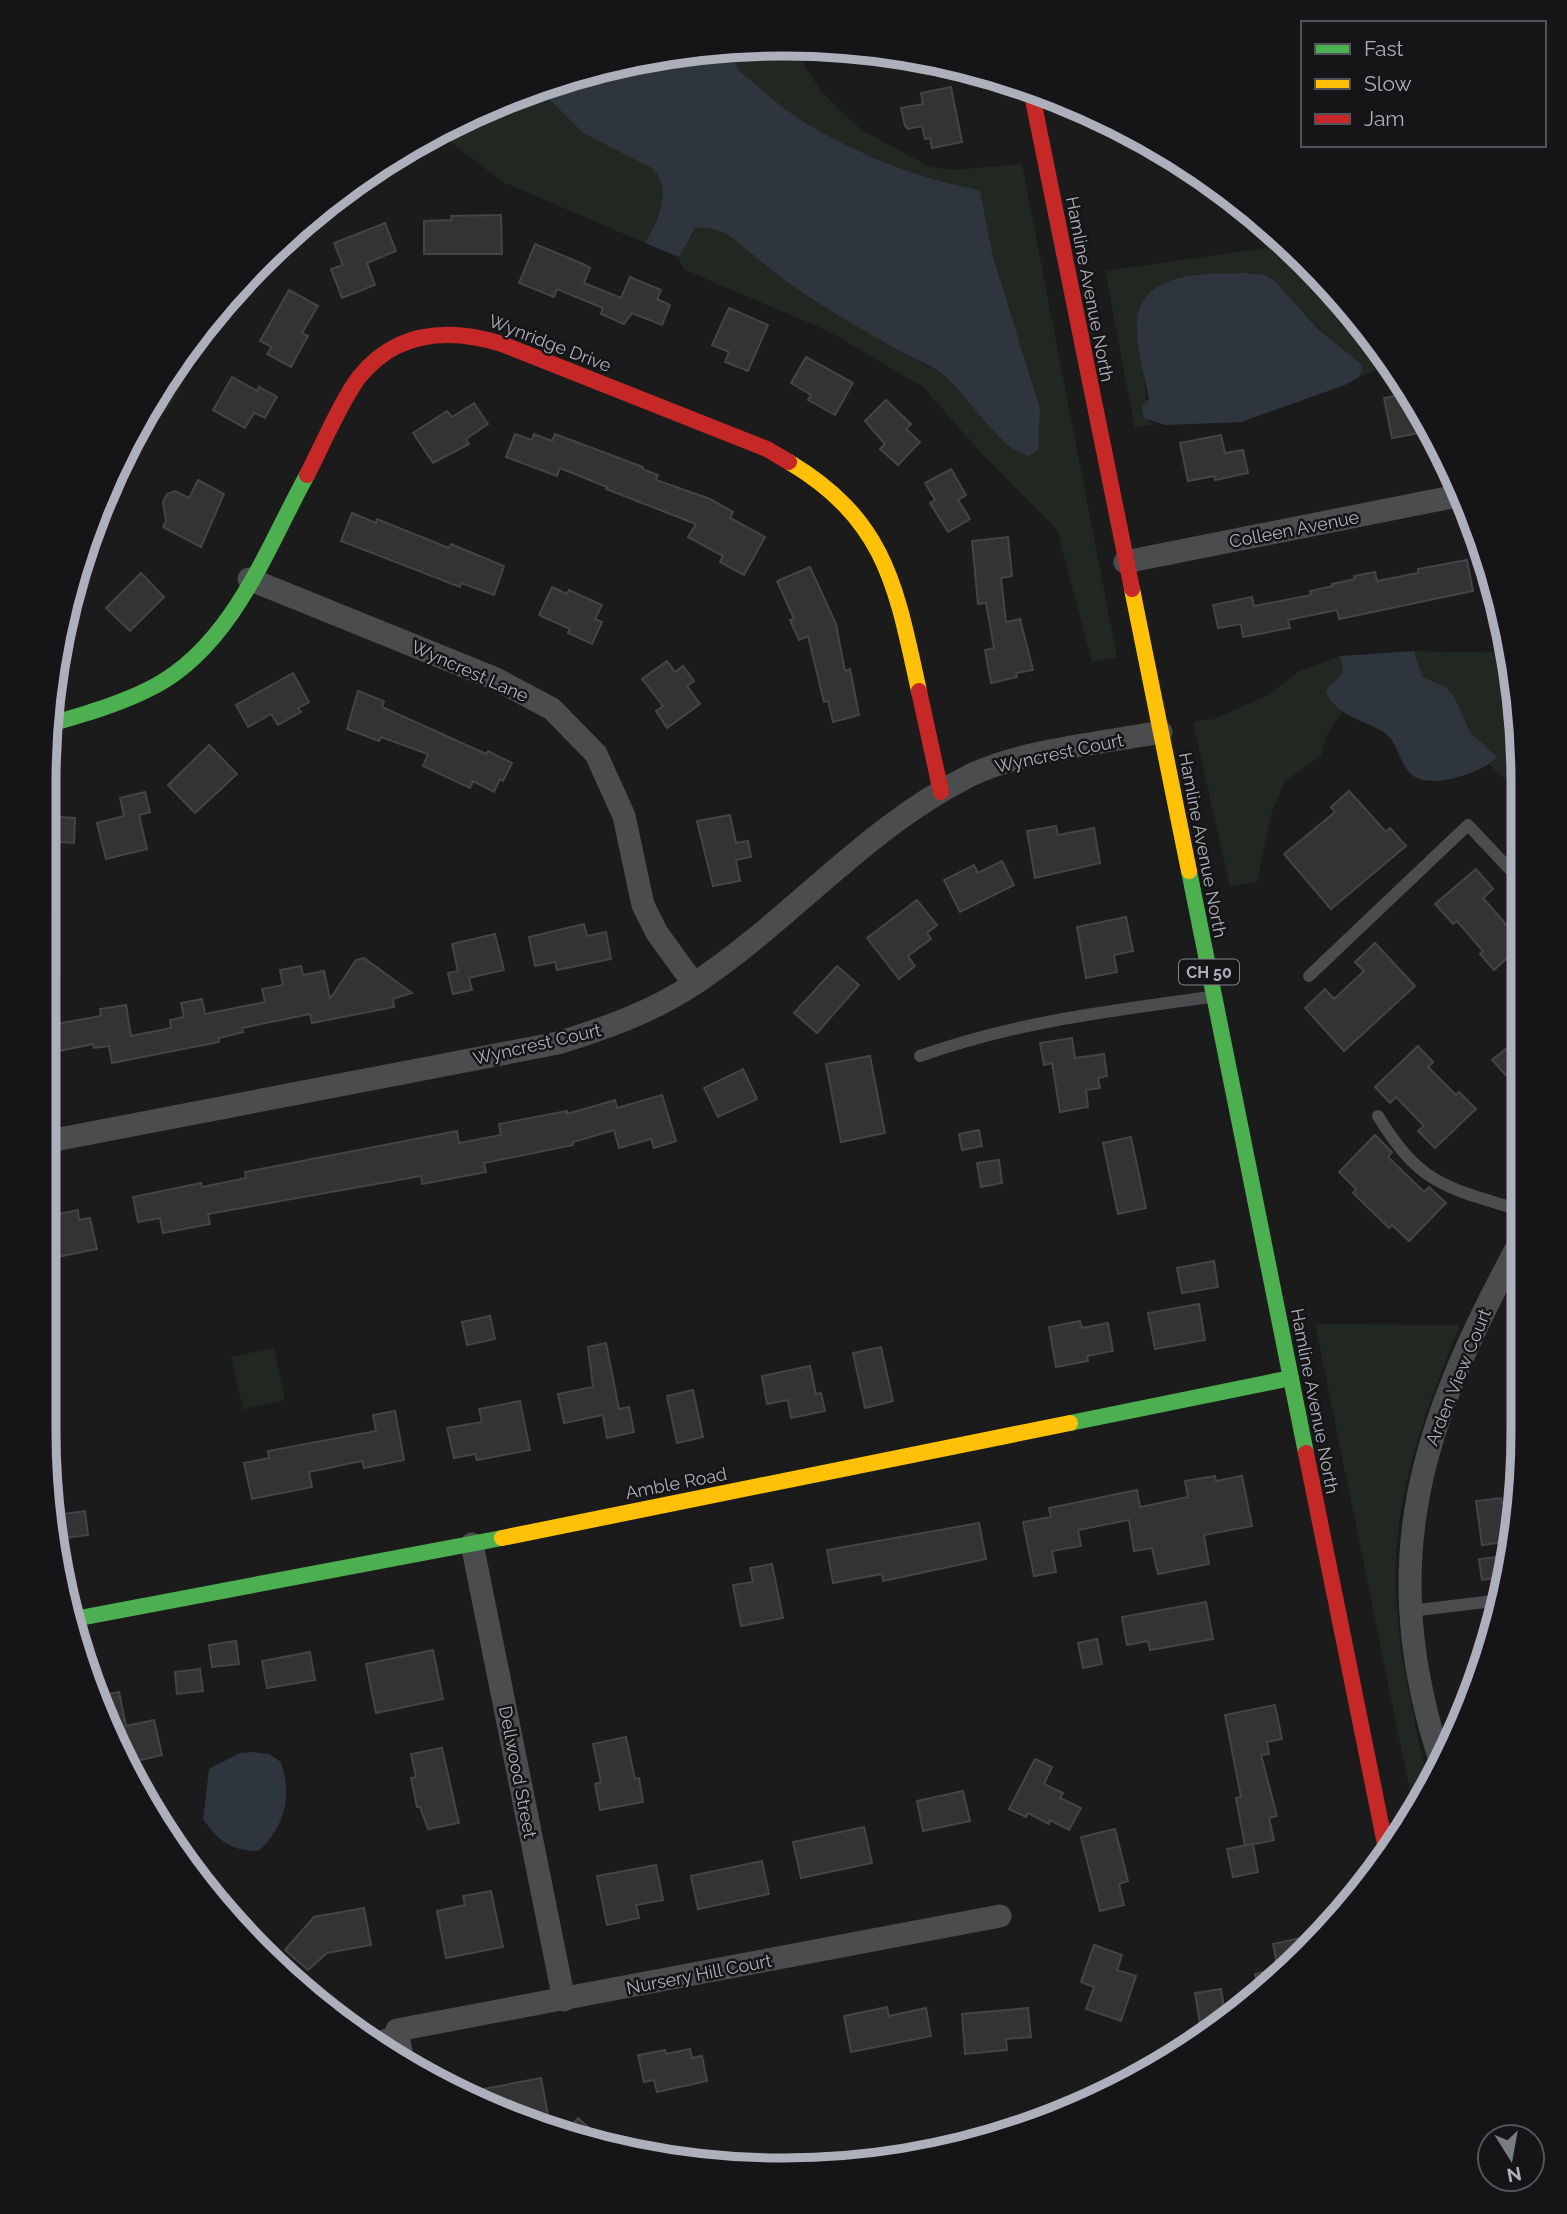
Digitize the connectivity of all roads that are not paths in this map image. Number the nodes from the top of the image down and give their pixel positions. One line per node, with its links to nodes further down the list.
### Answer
1 (1033, 101): 3 (street, Hamline Avenue North / CH 50)
2 (1452, 497): 3 (street, Colleen Avenue)
3 (1125, 562): 6 (street, Hamline Avenue North / CH 50)
4 (249, 579): 5 (street, Wynridge Drive); 7 (street, Wynridge Drive); 10 (street, Wyncrest Lane)
5 (59, 722)
6 (1161, 732): 7 (street, Wyncrest Court); 11 (street, Hamline Avenue North / CH 50)
7 (941, 792): 10 (street, Wyncrest Court)
8 (1511, 871): 9 (lane)
9 (1309, 975)
10 (694, 984): 14 (street, Wyncrest Court)
11 (1214, 997): 12 (lane); 17 (street, Hamline Avenue North / CH 50)
12 (920, 1056)
13 (1378, 1116): 15 (lane)
14 (56, 1140)
15 (1511, 1207)
16 (1511, 1260): 20 (street, Arden View Court)
17 (1291, 1378): 18 (street, Amble Road); 23 (street, Hamline Avenue North / CH 50)
18 (472, 1544): 21 (street, Amble Road); 25 (street, Dellwood Street)
19 (1490, 1601): 20 (lane)
20 (1410, 1611): 22 (street, Arden View Court)
21 (81, 1618)
22 (1437, 1751)
23 (1384, 1840)
24 (1000, 1916): 25 (street, Nursery Hill Court)
25 (564, 2000): 26 (street, Nursery Hill Court)
26 (397, 2030): 27 (lane); 28 (street)
27 (381, 2036)
28 (400, 2049)

